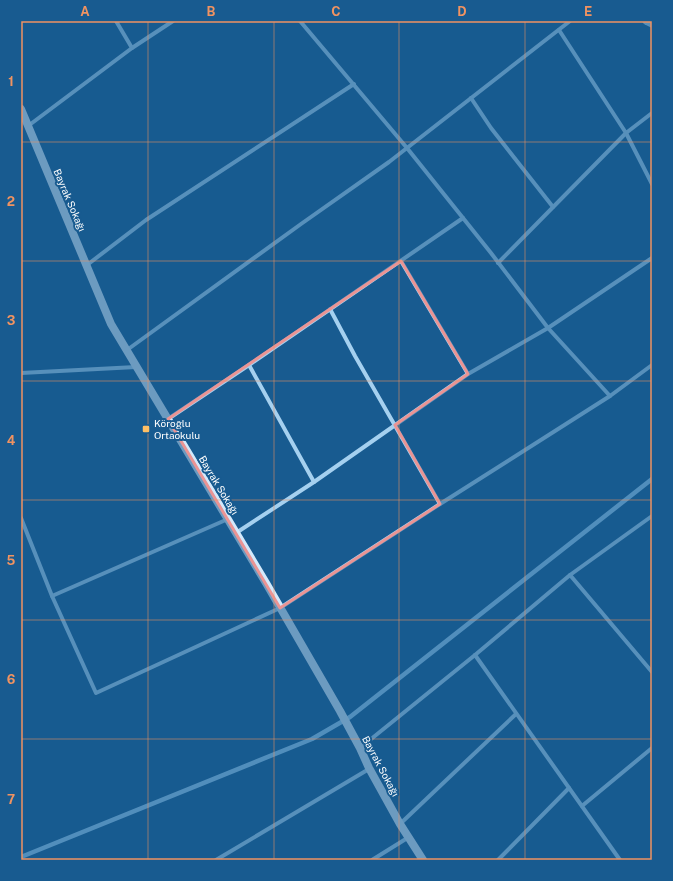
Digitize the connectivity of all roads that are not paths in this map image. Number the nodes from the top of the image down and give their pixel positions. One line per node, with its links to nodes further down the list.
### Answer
1 (116, 21): 8 (street)
2 (173, 21): 8 (street)
3 (300, 21): 9 (street)
4 (570, 21): 7 (street)
5 (646, 21): 6 (street)
6 (652, 24)
7 (559, 30): 10 (street); 14 (street)
8 (132, 48): 13 (street)
9 (354, 84): 15 (street); 22 (street)
10 (470, 98): 15 (street); 17 (street)
11 (21, 109): 13 (main road, Bayrak Sokağı)
12 (652, 113): 14 (street)
13 (28, 126): 22 (main road, Bayrak Sokağı)
14 (626, 133): 16 (street); 17 (street)
15 (407, 148): 18 (street); 25 (street)
16 (652, 184)
17 (553, 207): 21 (street)
18 (463, 218): 20 (street); 21 (street)
19 (652, 258): 24 (street)
20 (401, 261): 23 (street); 30 (street)
21 (498, 263): 24 (street)
22 (86, 265): 25 (main road, Bayrak Sokağı)
23 (330, 309): 26 (street); 33 (street)
24 (548, 328): 30 (street); 31 (street)
25 (127, 350): 28 (main road, Bayrak Sokağı)
26 (249, 364): 32 (street); 34 (street)
27 (652, 364): 31 (street)
28 (137, 367): 29 (street); 32 (main road, Bayrak Sokağı)
29 (21, 373)
30 (468, 374): 33 (street)
31 (610, 396): 35 (street)
32 (168, 419): 38 (main road, Bayrak Sokağı)
33 (395, 425): 34 (street); 35 (street)
34 (314, 482): 39 (street)
35 (440, 504): 42 (street)
36 (652, 516): 40 (street)
37 (21, 518): 41 (street)
38 (228, 520): 39 (main road, Bayrak Sokağı); 41 (street)
39 (236, 533): 42 (main road, Bayrak Sokağı)
40 (570, 575): 43 (street); 44 (street)
41 (52, 596): 42 (street)
42 (280, 608): 46 (main road, Bayrak Sokağı)
43 (475, 655): 45 (street); 46 (street)
44 (652, 672)
45 (516, 714): 49 (street); 51 (street)
46 (360, 748): 48 (main road, Bayrak Sokağı)
47 (652, 748): 50 (street)
48 (369, 768): 51 (main road, Bayrak Sokağı); 53 (street)
49 (569, 788): 50 (street); 56 (street)
50 (582, 806): 57 (street)
51 (400, 824): 52 (main road, Bayrak Sokağı)
52 (409, 837): 54 (street); 55 (main road, Bayrak Sokağı)
53 (216, 860)
54 (372, 860)
55 (423, 860)
56 (498, 860)
57 (620, 860)

